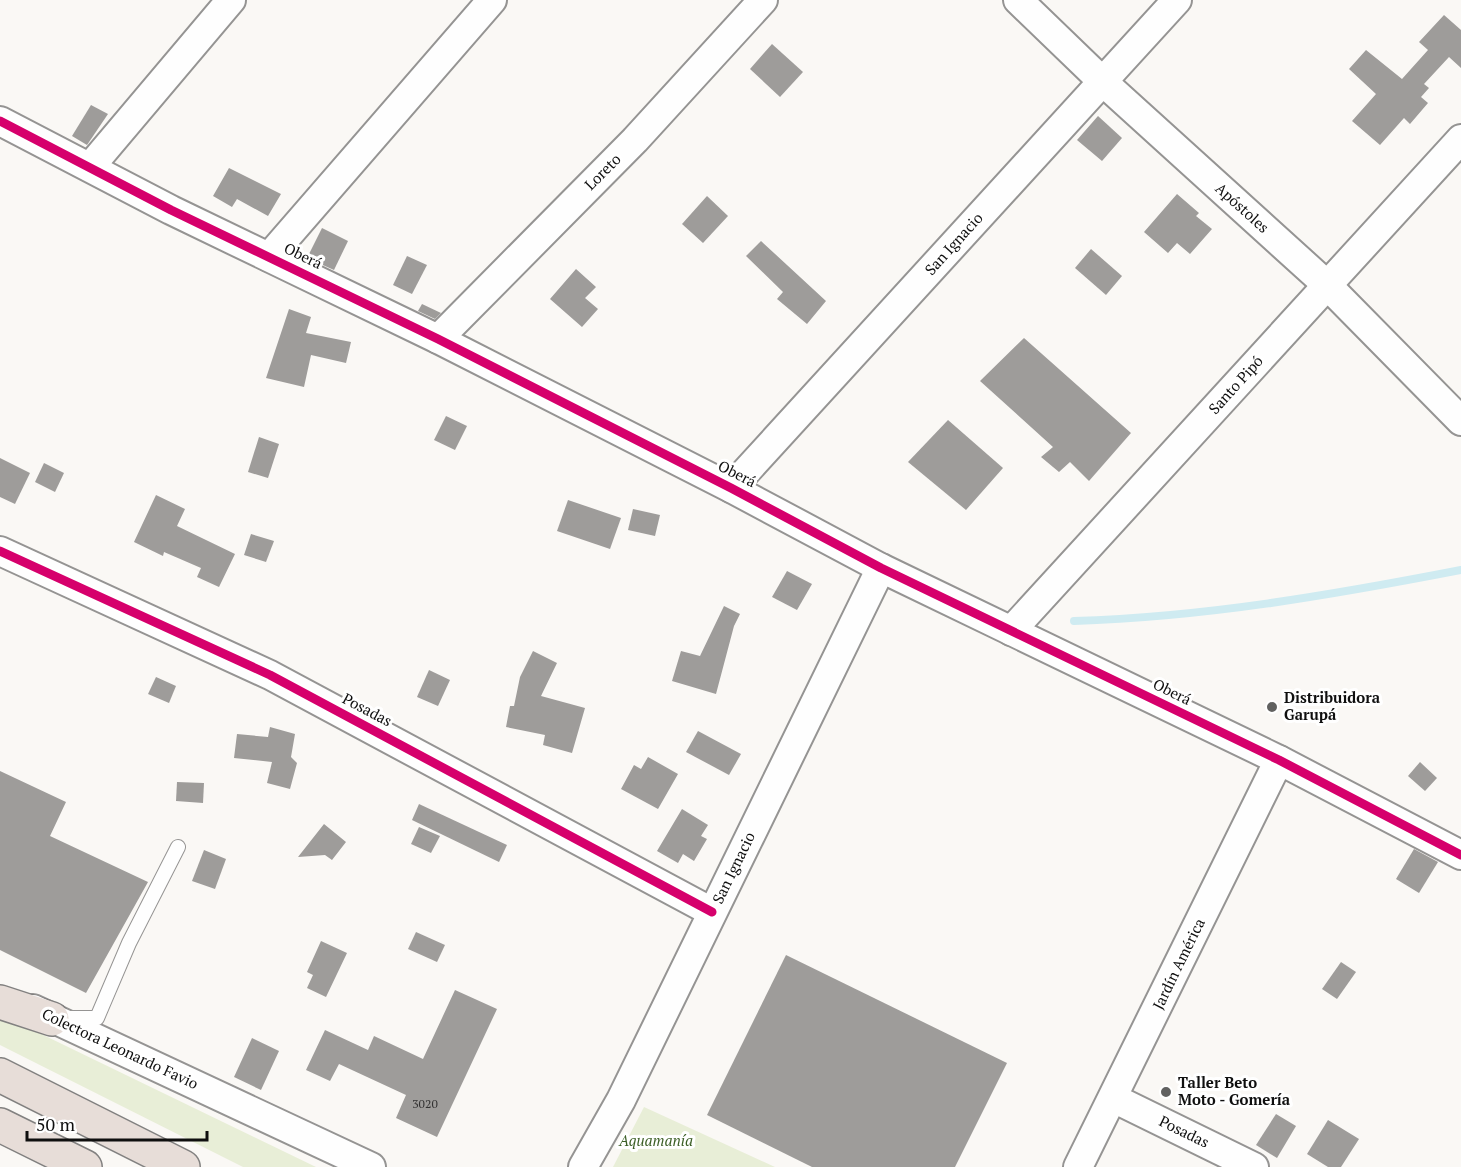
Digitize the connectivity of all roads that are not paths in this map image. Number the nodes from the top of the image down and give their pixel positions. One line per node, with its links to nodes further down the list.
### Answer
1 (231, 0): 9 (street)
2 (492, 0): 10 (street)
3 (763, 0): 12 (street, Loreto)
4 (1018, 0): 6 (street, Apóstoles)
5 (1177, 0): 6 (street, San Ignacio)
6 (1102, 81): 11 (street, Apóstoles); 14 (street, San Ignacio)
7 (0, 121): 9 (street, Oberá)
8 (1461, 139): 11 (street, Santo Pipó)
9 (90, 167): 10 (street, Oberá)
10 (269, 257): 12 (street, Oberá)
11 (1327, 285): 13 (street, Apóstoles); 17 (street, Santo Pipó)
12 (438, 339): 14 (street, Oberá)
13 (1461, 420)
14 (731, 488): 16 (street, Oberá)
15 (0, 551): 21 (street, Posadas)
16 (881, 567): 17 (street, Oberá); 21 (street, San Ignacio)
17 (1011, 631): 18 (street, Oberá)
18 (1280, 760): 20 (street, Oberá); 26 (street, Jardín América)
19 (178, 847): 24 (lane)
20 (1461, 855)
21 (712, 912): 31 (street, San Ignacio)
22 (0, 992): 24 (street, Colectora Leonardo Favio)
23 (0, 1002): 24 (highway)
24 (52, 1019): 30 (street, Colectora Leonardo Favio)
25 (0, 1075): 29 (highway)
26 (1113, 1098): 32 (street, Jardín América); 33 (street, Posadas)
27 (0, 1125): 28 (highway)
28 (86, 1167)
29 (183, 1167)
30 (371, 1167)
31 (583, 1167)
32 (1078, 1167)
33 (1254, 1167)

